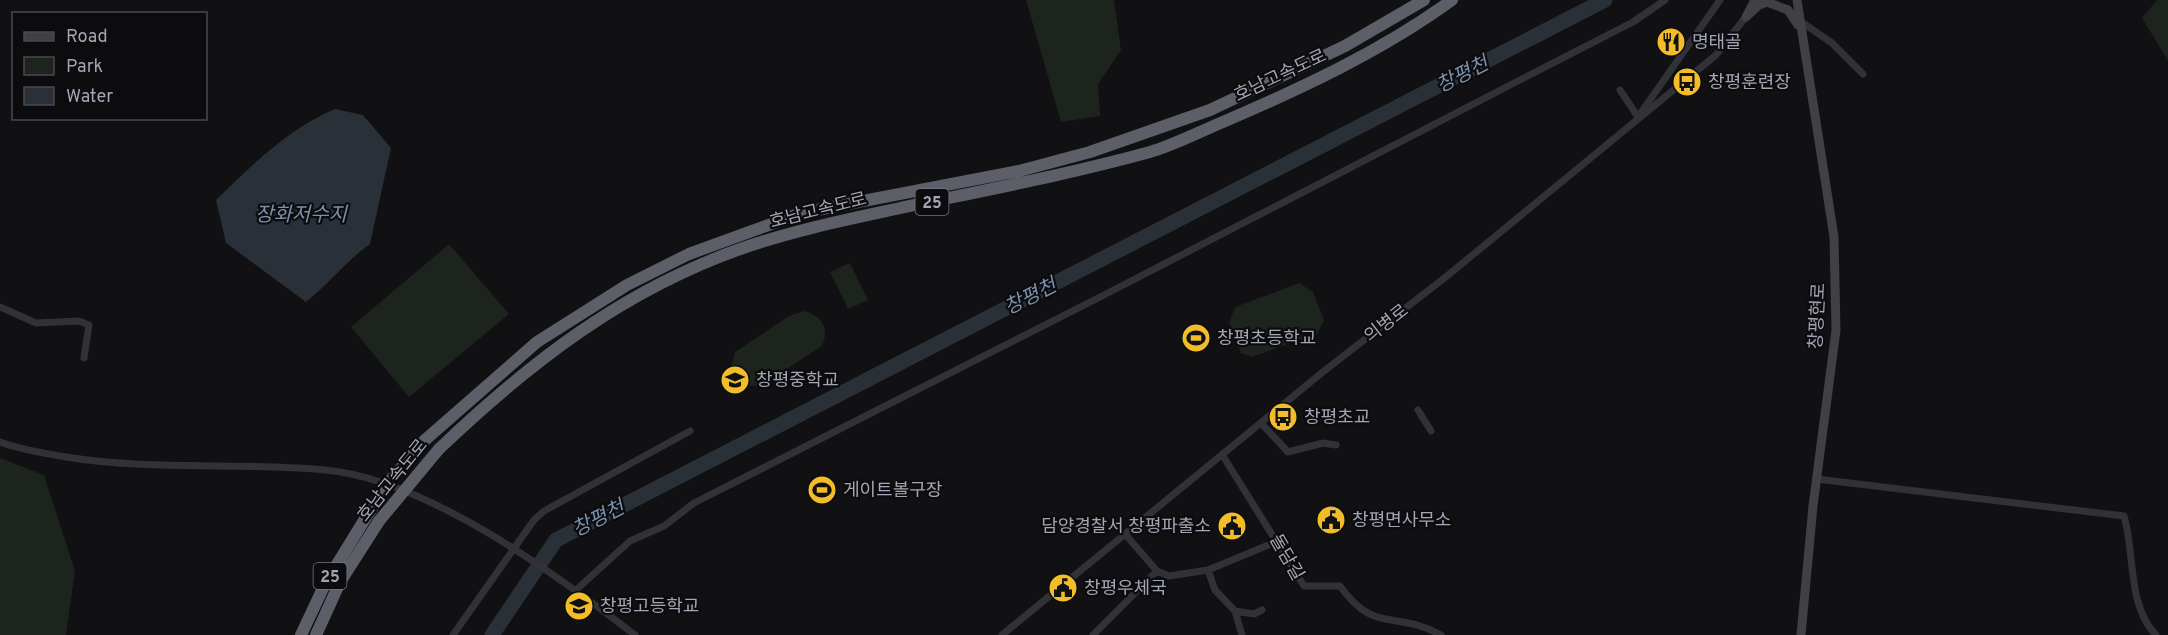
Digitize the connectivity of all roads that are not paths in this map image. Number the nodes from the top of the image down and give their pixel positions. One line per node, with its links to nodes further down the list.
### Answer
1 (1424, 0): 31 (highway, 호남고속도로 / 25, bridge)
2 (1452, 0): 32 (highway, 호남고속도로 / 25, bridge)
3 (1665, 0): 28 (street)
4 (1720, 0): 12 (street)
5 (1756, 0): 7 (main road)
6 (1797, 0): 8 (main road, 창평현로)
7 (1746, 18): 9 (main road); 12 (street, 의병로)
8 (1800, 21): 9 (main road, 창평현로); 10 (street)
9 (1803, 37): 22 (main road, 창평현로)
10 (1863, 74)
11 (1620, 90): 12 (street)
12 (1638, 117): 16 (street, 의병로)
13 (0, 307): 14 (street)
14 (84, 358)
15 (1418, 410): 18 (street)
16 (1262, 424): 20 (street); 21 (street, 의병로)
17 (690, 431): 25 (street)
18 (1431, 431)
19 (0, 442): 25 (street)
20 (1336, 445)
21 (1223, 456): 23 (street, 의병로); 24 (street, 돌담길)
22 (1817, 479): 39 (main road, 창평현로); 40 (street)
23 (1125, 534): 27 (street); 35 (street, 의병로)
24 (1278, 541): 26 (street); 38 (street, 돌담길)
25 (514, 548): 28 (street); 33 (street)
26 (1208, 570): 27 (street); 30 (street)
27 (1157, 571): 36 (street)
28 (573, 589): 34 (street)
29 (1262, 610): 30 (street)
30 (1235, 611): 37 (street)
31 (301, 635)
32 (316, 635)
33 (453, 635)
34 (635, 635)
35 (1002, 635)
36 (1093, 635)
37 (1242, 635)
38 (1441, 635)
39 (1801, 635)
40 (2156, 635)

